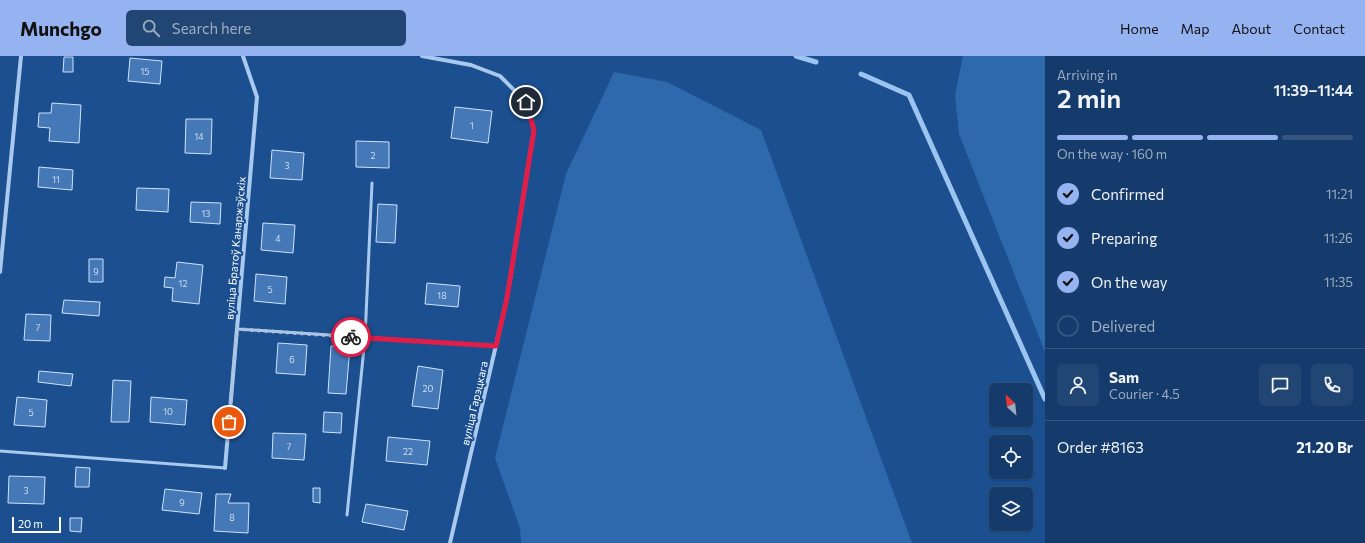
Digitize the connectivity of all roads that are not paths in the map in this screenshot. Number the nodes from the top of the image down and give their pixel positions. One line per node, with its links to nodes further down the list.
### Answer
1 (21, 56): 5 (street)
2 (243, 56): 6 (street, вуліца Братоў Канаржэўскіх)
3 (422, 56): 8 (street, вуліца Гарэцкага)
4 (372, 183): 7 (lane)
5 (0, 272)
6 (237, 329): 7 (lane); 10 (street, вуліца Братоў Канаржэўскіх)
7 (365, 338): 8 (lane); 11 (lane)
8 (496, 346): 12 (street, вуліца Гарэцкага)
9 (0, 451): 10 (lane)
10 (225, 468)
11 (347, 515)
12 (450, 543)

